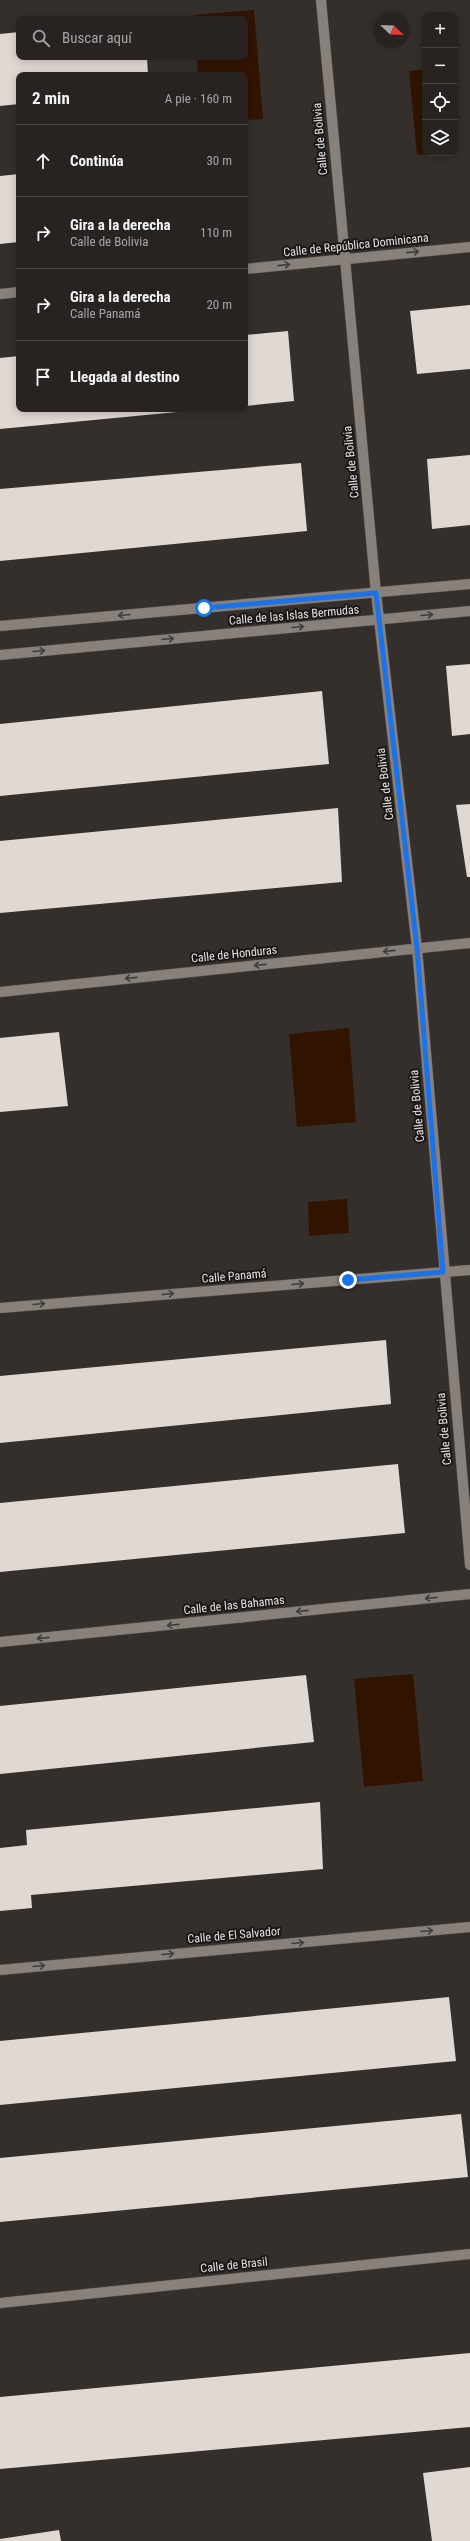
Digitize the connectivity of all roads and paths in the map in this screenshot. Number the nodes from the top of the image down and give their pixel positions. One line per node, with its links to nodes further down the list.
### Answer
1 (321, 0): 3 (street, Calle de Bolivia)
2 (470, 247): 3 (street, Calle de República Dominicana, one-way to 2)
3 (344, 259): 4 (street, Calle de República Dominicana, one-way to 3); 8 (street, Calle de Bolivia)
4 (248, 269)
5 (16, 292): 6 (street)
6 (0, 294)
7 (470, 584): 8 (street, Calle de las Islas Bermudas)
8 (376, 593): 10 (street, Calle de Bolivia); 11 (street, Calle de las Islas Bermudas, one-way to 11)
9 (470, 611): 10 (street, Calle de las Islas Bermudas, one-way to 9)
10 (379, 620): 12 (street, Calle de las Islas Bermudas, one-way to 10); 14 (street, Calle de Bolivia)
11 (0, 626)
12 (0, 655)
13 (470, 943): 14 (street, Calle de Honduras)
14 (417, 948): 15 (street, Calle de Honduras, one-way to 15); 17 (street, Calle de Bolivia)
15 (0, 992)
16 (470, 1270): 17 (street, Calle Panamá)
17 (443, 1272): 18 (street, Calle Panamá, one-way to 17); 19 (street, Calle de Bolivia)
18 (0, 1308)
19 (470, 1566)
20 (470, 1594): 21 (street, Calle de las Bahamas, one-way to 21)
21 (0, 1642)
22 (470, 1927): 23 (street, Calle de El Salvador, one-way to 22)
23 (0, 1970)
24 (470, 2254): 25 (street, Calle de Brasil)
25 (0, 2303)

